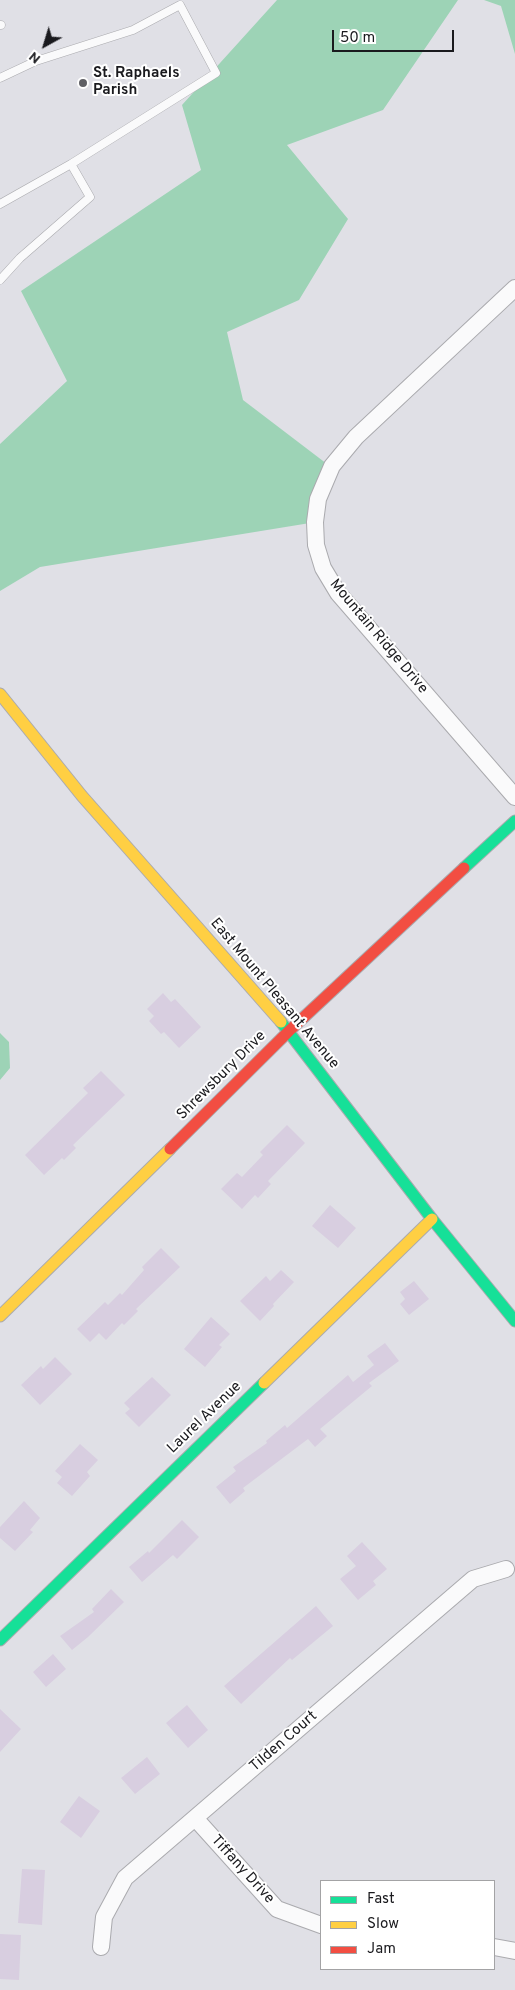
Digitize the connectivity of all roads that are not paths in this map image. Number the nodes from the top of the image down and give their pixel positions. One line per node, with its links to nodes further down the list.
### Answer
1 (0, 78): 2 (lane)
2 (71, 164): 3 (lane); 5 (lane)
3 (0, 204)
4 (0, 267): 5 (lane)
5 (2, 277)
6 (515, 288): 8 (street, Mountain Ridge Drive)
7 (0, 694): 10 (main road, East Mount Pleasant Avenue)
8 (515, 796)
9 (515, 822): 10 (main road, Shrewsbury Drive)
10 (289, 1031): 11 (main road, East Mount Pleasant Avenue); 12 (main road, Shrewsbury Drive)
11 (432, 1219): 13 (main road, East Mount Pleasant Avenue); 15 (main road, Laurel Avenue)
12 (0, 1316)
13 (515, 1321)
14 (506, 1569): 16 (street, Tilden Court)
15 (0, 1640)
16 (195, 1818): 17 (street, Tiffany Drive); 19 (street, Tilden Court)
17 (320, 1925)
18 (495, 1946): 20 (street)
19 (101, 1947)
20 (515, 1951)

